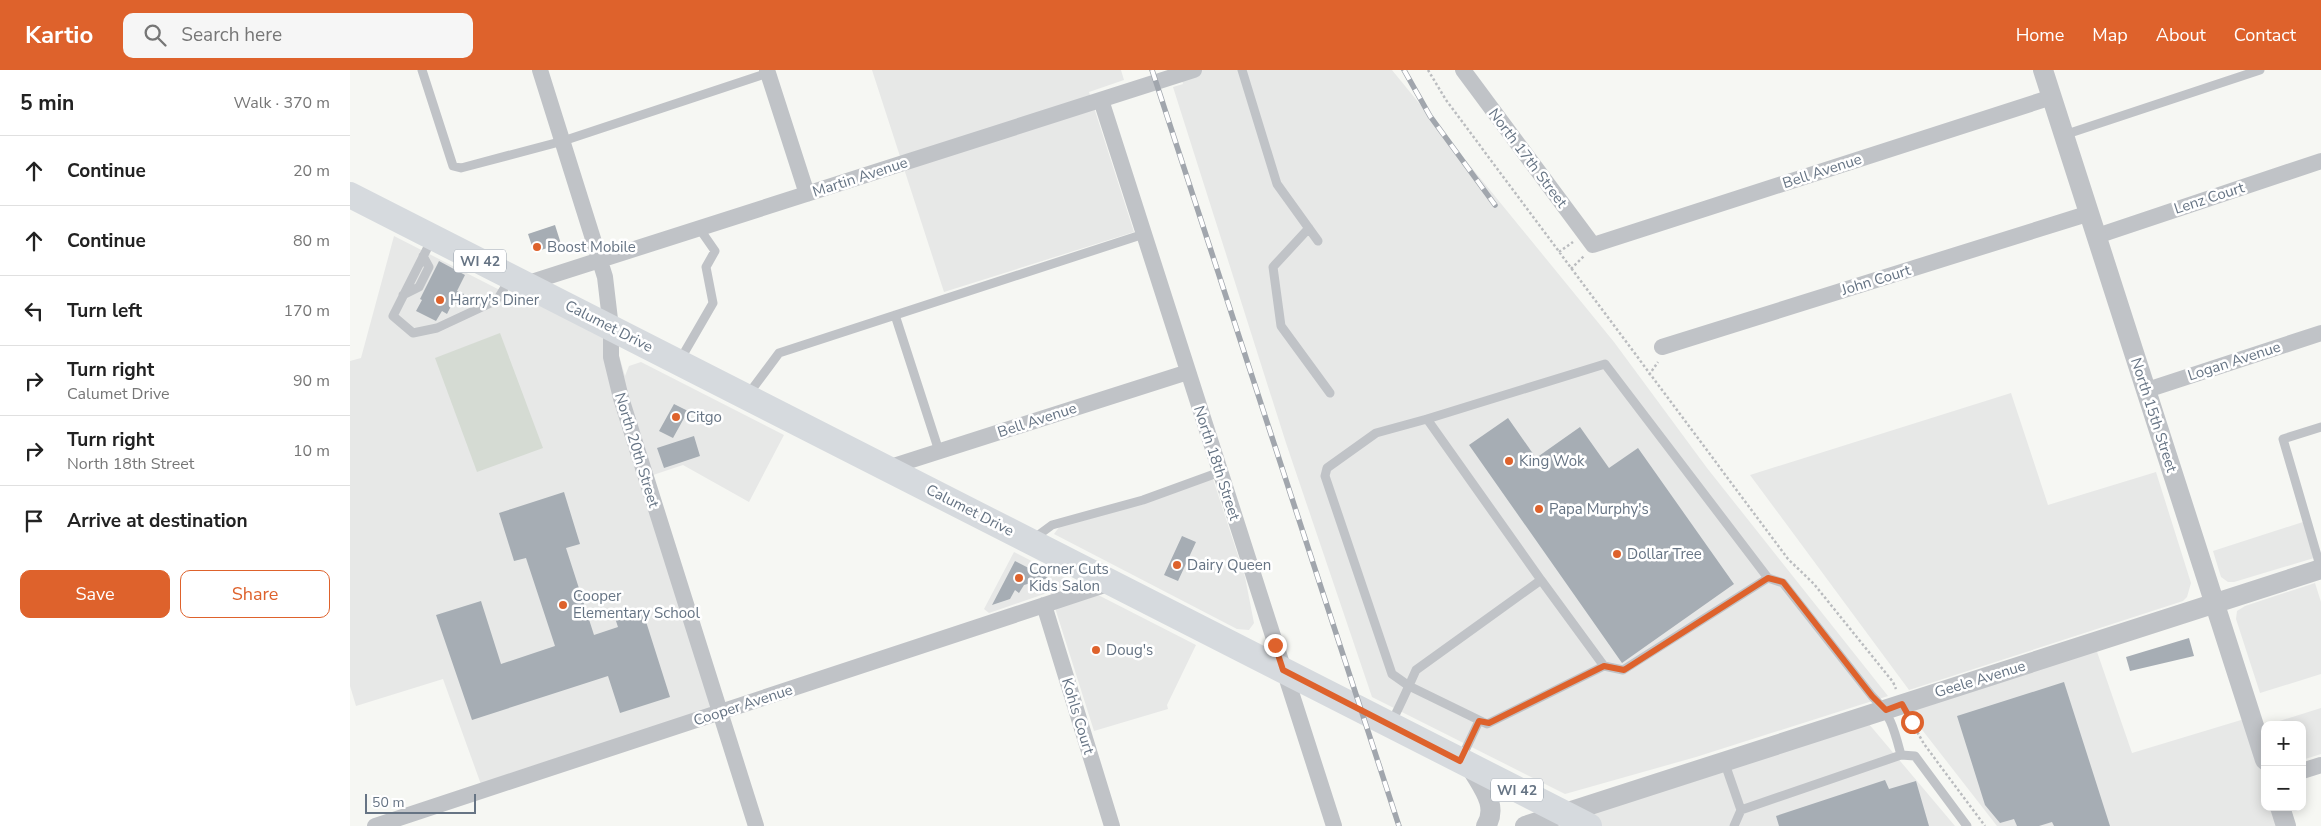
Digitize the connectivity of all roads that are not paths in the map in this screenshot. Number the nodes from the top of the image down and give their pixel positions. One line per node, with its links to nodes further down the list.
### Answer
1 (422, 70): 12 (lane)
2 (540, 70): 12 (street, North 20th Street)
3 (1194, 70): 10 (street, Martin Avenue)
4 (1242, 70): 18 (lane)
5 (1463, 70): 22 (street, North 17th Street)
6 (2043, 70): 9 (street, North 15th Street)
7 (2260, 70): 11 (lane)
8 (767, 71): 12 (lane); 14 (street)
9 (2052, 98): 11 (street, North 15th Street); 22 (street, Bell Avenue)
10 (1101, 100): 14 (street, Martin Avenue); 19 (street, North 18th Street)
11 (2064, 135): 16 (street, North 15th Street)
12 (563, 141): 24 (street, North 20th Street)
13 (2321, 161): 20 (street, Lenz Court)
14 (807, 194): 17 (street, Martin Avenue)
15 (350, 195): 23 (main road, Calumet Drive / WI 42)
16 (2090, 213): 20 (street, North 15th Street); 29 (street, John Court)
17 (699, 228): 24 (street, Martin Avenue); 30 (lane)
18 (1309, 228): 21 (lane); 33 (lane)
19 (1144, 234): 26 (lane); 31 (street, North 18th Street)
20 (2097, 236): 32 (street, North 15th Street)
21 (1318, 241)
22 (1593, 245)
23 (428, 247): 25 (main road, Calumet Drive / WI 42); 25 (lane)
24 (601, 260): 25 (street, Martin Avenue); 27 (street, North 20th Street)
25 (518, 281): 27 (main road, Calumet Drive / WI 42)
26 (895, 315): 34 (lane); 37 (lane)
27 (611, 328): 30 (main road, Calumet Drive / WI 42); 51 (street, North 20th Street)
28 (2321, 333): 32 (street, Logan Avenue)
29 (1662, 347)
30 (679, 362): 34 (main road, Calumet Drive / WI 42)
31 (1188, 372): 37 (street, Bell Avenue); 39 (street, North 18th Street)
32 (2146, 390): 45 (street, North 15th Street)
33 (1330, 393)
34 (747, 397): 38 (main road, Calumet Drive / WI 42)
35 (1427, 419): 42 (lane); 43 (lane); 49 (lane)
36 (2321, 427): 41 (lane)
37 (939, 451): 38 (street, Bell Avenue)
38 (887, 468): 40 (main road, Calumet Drive / WI 42)
39 (1220, 472): 40 (lane); 48 (street, North 18th Street)
40 (1030, 541): 44 (main road, Calumet Drive / WI 42)
41 (2321, 570): 45 (street, Geele Avenue)
42 (1768, 578): 47 (lane); 50 (lane)
43 (1541, 580): 47 (lane); 49 (lane)
44 (1111, 582): 46 (street, Cooper Avenue); 48 (main road, Calumet Drive / WI 42)
45 (2214, 604): 50 (street, Geele Avenue); 54 (street, North 15th Street)
46 (1044, 605): 51 (street, Cooper Avenue); 65 (street, Kohls Court)
47 (1604, 666): 52 (lane)
48 (1283, 670): 53 (main road, Calumet Drive / WI 42); 66 (street, North 18th Street)
49 (1409, 686): 52 (lane); 53 (lane)
50 (1894, 707): 55 (lane); 56 (street, Geele Avenue)
51 (720, 712): 63 (street, Cooper Avenue); 64 (street, North 20th Street)
52 (1479, 721): 57 (lane)
53 (1390, 726): 57 (main road, Calumet Drive / WI 42)
54 (2261, 748)
55 (1901, 755): 60 (lane); 71 (lane)
56 (1724, 761): 60 (lane); 62 (street, Geele Avenue)
57 (1465, 764): 62 (main road, Calumet Drive / WI 42); 67 (street)
58 (2321, 765): 59 (street)
59 (2306, 770)
60 (1741, 810): 70 (lane)
61 (2281, 811): 72 (street)
62 (1563, 813): 68 (street, Geele Avenue); 69 (main road, Calumet Drive / WI 42)
63 (375, 826)
64 (756, 826)
65 (1112, 826)
66 (1334, 826)
67 (1486, 826)
68 (1524, 826)
69 (1589, 826)
70 (1734, 826)
71 (1967, 826)
72 (2286, 826)

